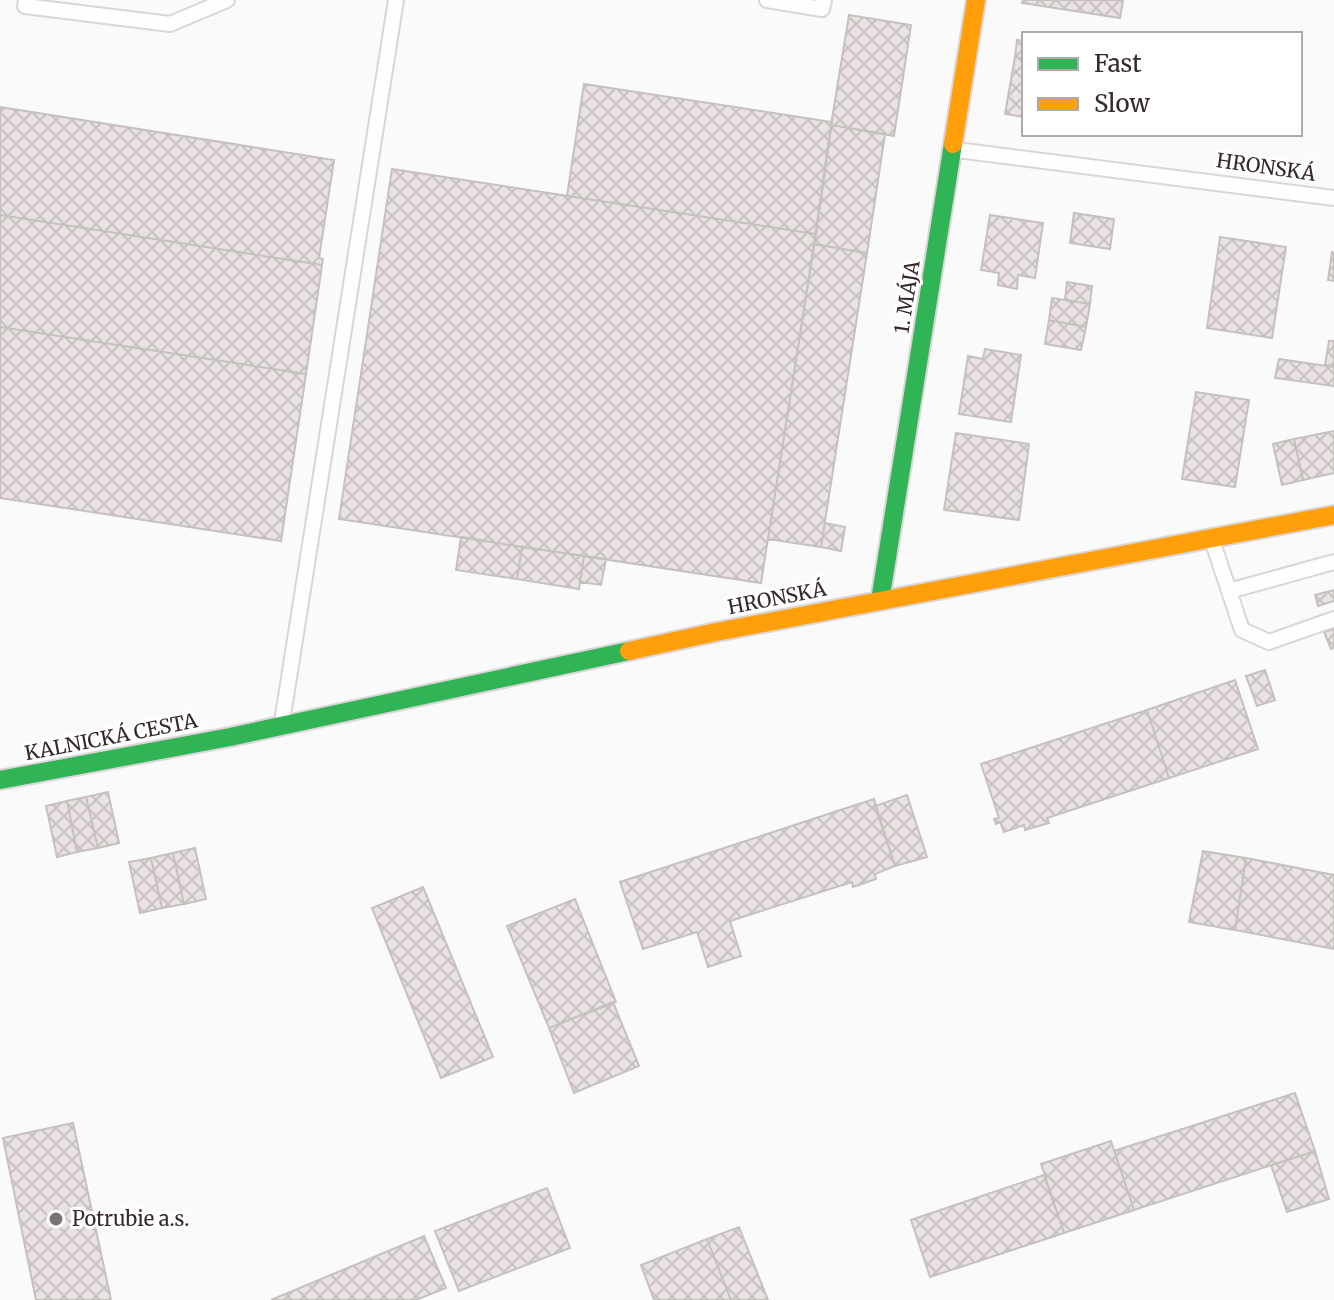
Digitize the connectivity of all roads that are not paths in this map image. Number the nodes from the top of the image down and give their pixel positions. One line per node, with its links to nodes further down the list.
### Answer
1 (26, 0): 2 (lane)
2 (227, 0)
3 (396, 0): 15 (lane)
4 (767, 0): 5 (lane)
5 (824, 0)
6 (976, 0): 7 (street, 1. MÁJA)
7 (954, 149): 8 (lane, HRONSKÁ); 13 (street, 1. MÁJA)
8 (1334, 198)
9 (1334, 515): 10 (street, HRONSKÁ)
10 (1211, 538): 12 (lane); 13 (street, HRONSKÁ)
11 (1334, 562): 12 (lane)
12 (1229, 591): 14 (lane)
13 (880, 601): 15 (street, HRONSKÁ)
14 (1334, 619)
15 (281, 726): 16 (street, HRONSKÁ)
16 (230, 737): 17 (street, KALNICKÁ CESTA)
17 (0, 780)

